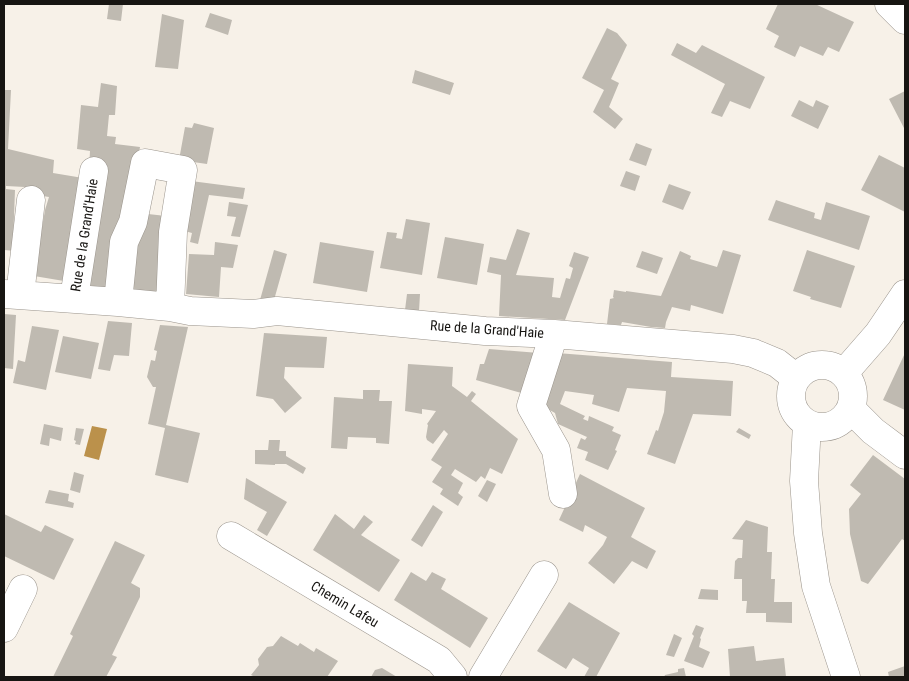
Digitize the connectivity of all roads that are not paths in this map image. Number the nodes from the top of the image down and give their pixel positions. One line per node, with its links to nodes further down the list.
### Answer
1 (889, 4): 2 (street)
2 (905, 20)
3 (94, 171): 7 (street, Rue de la Grand'Haie)
4 (31, 200): 6 (street, Rue de la Grand'Haie)
5 (905, 294): 11 (street)
6 (12, 295): 7 (street, Rue de la Grand'Haie)
7 (74, 298): 8 (street, Rue de la Grand'Haie)
8 (118, 302): 9 (street, Rue de la Grand'Haie); 9 (street)
9 (170, 307): 10 (street, Rue de la Grand'Haie)
10 (554, 334): 12 (street, Rue de la Grand'Haie); 16 (street)
11 (844, 373): 12 (street); 13 (street)
12 (796, 378): 14 (street)
13 (851, 409): 14 (street); 15 (street)
14 (807, 424): 23 (street)
15 (905, 455)
16 (563, 494)
17 (231, 536): 21 (street, Chemin Lafeu)
18 (544, 575): 22 (street)
19 (23, 589): 20 (street)
20 (4, 628)
21 (453, 677)
22 (482, 677)
23 (846, 677)

